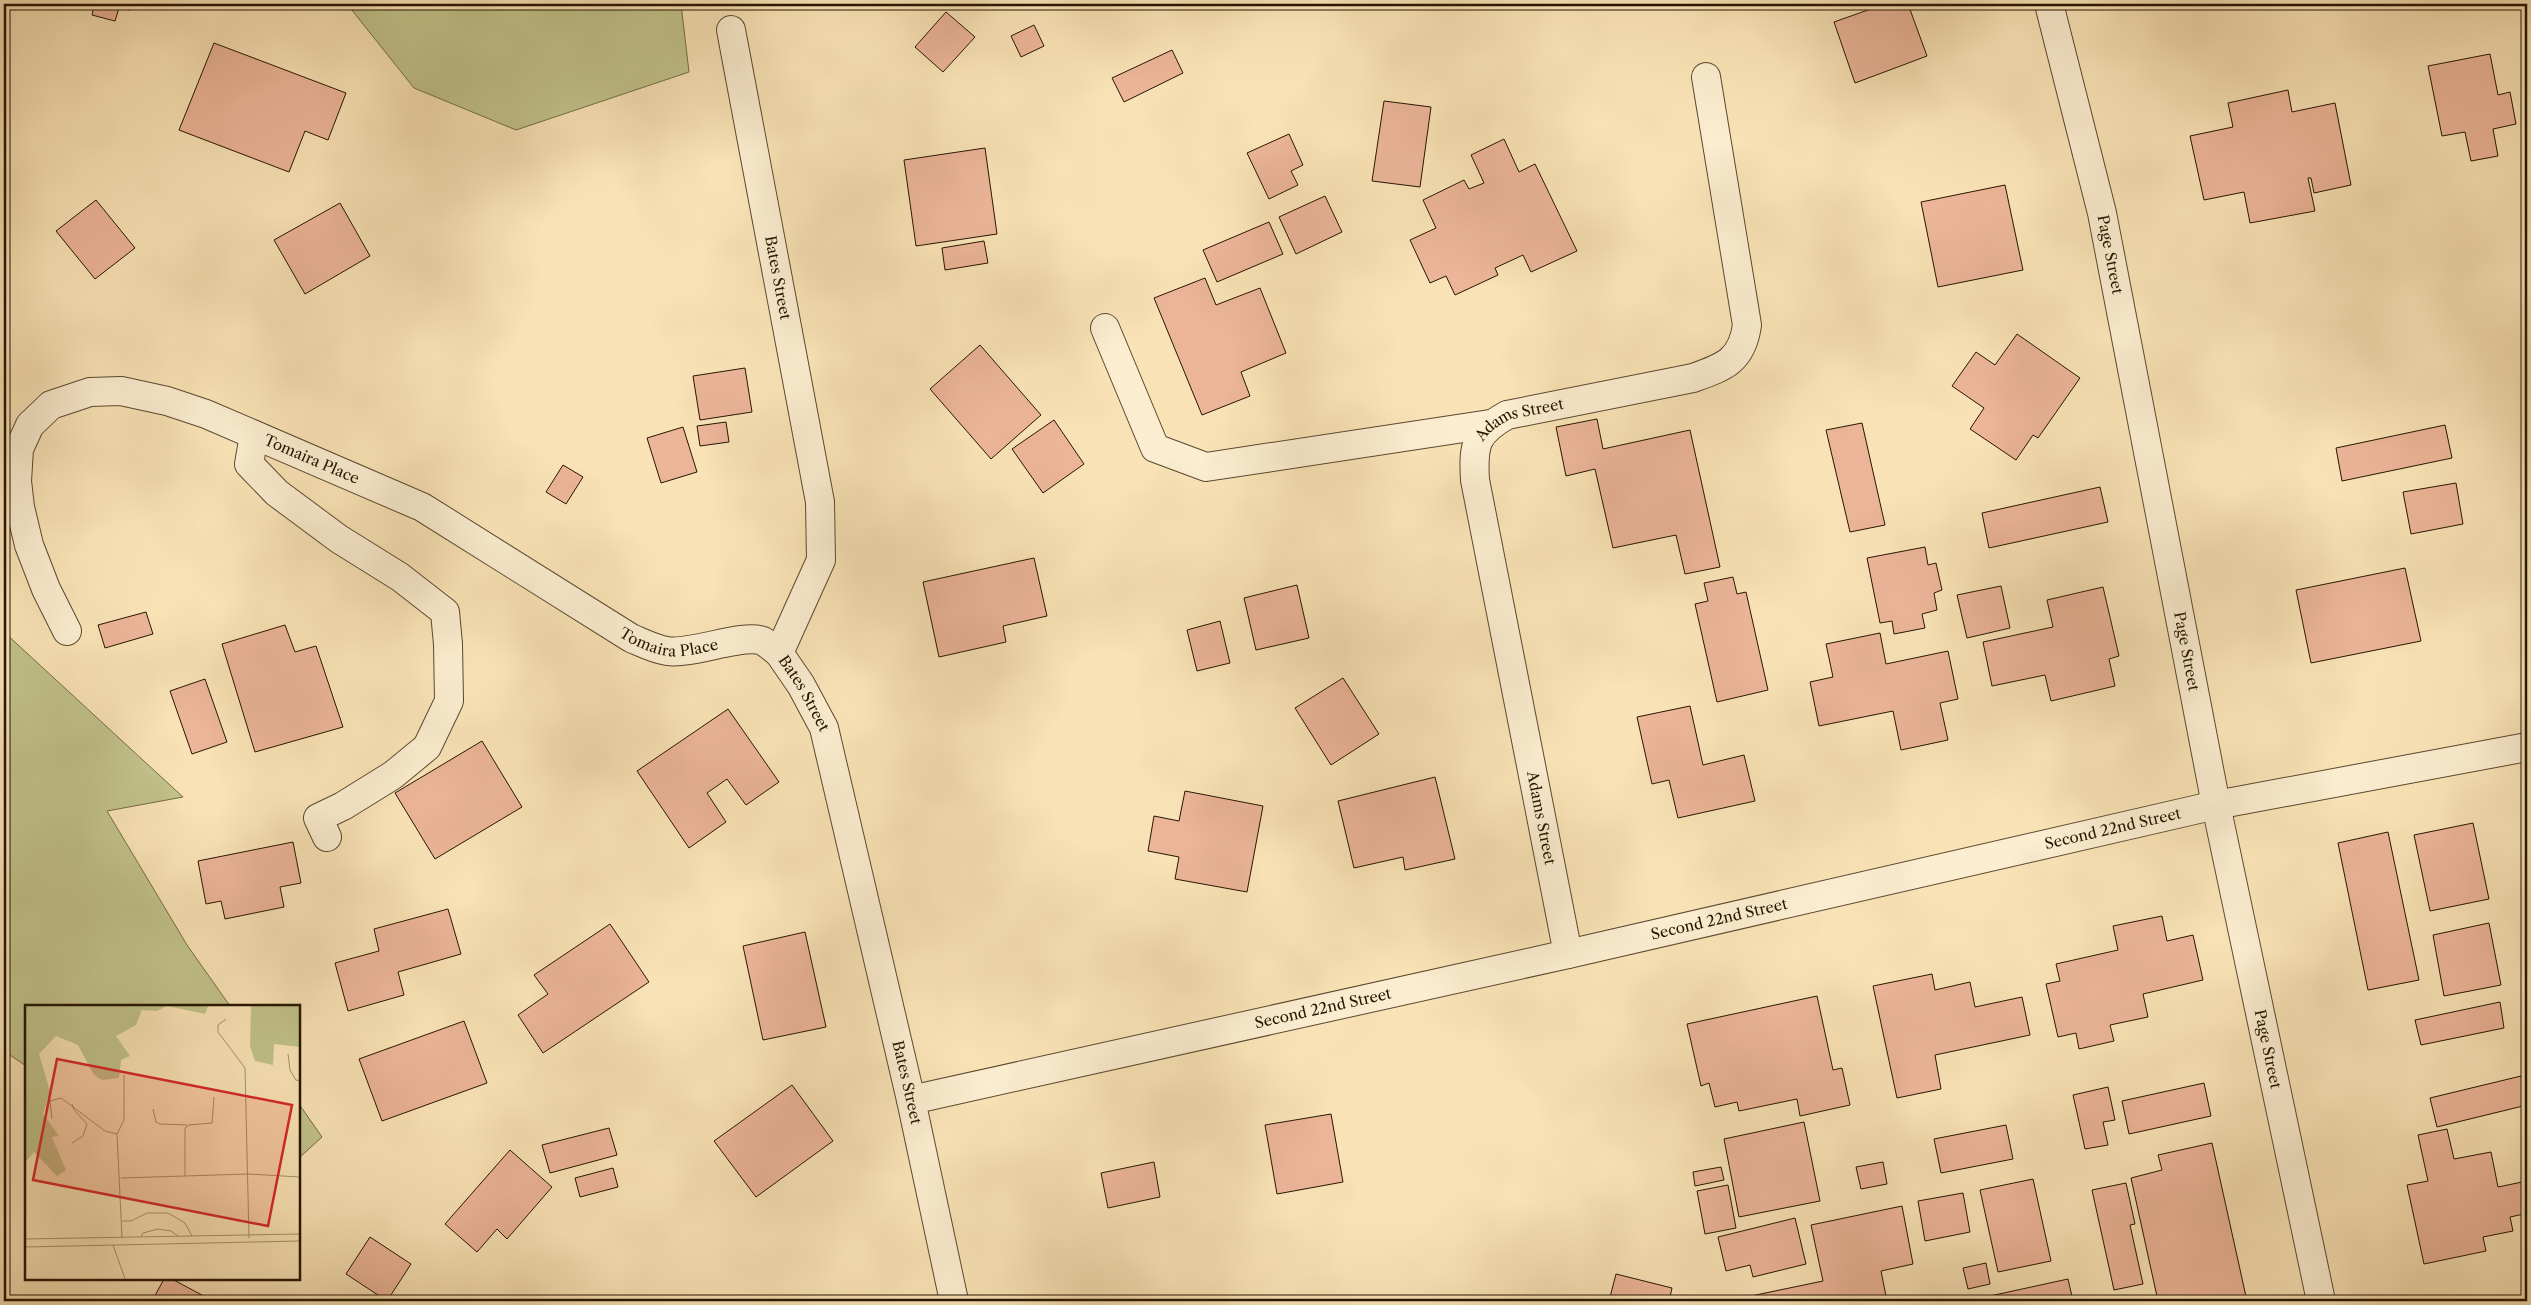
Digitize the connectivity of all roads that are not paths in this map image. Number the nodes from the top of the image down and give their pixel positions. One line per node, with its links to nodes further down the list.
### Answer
1 (2049, 4): 10 (street, Page Street)
2 (731, 30): 8 (street, Bates Street)
3 (1706, 77): 5 (street, Adams Street)
4 (1105, 328): 5 (street)
5 (1490, 424): 12 (street, Adams Street)
6 (254, 435): 7 (street, Tomaira Place); 8 (street, Tomaira Place); 11 (street)
7 (67, 631)
8 (779, 653): 13 (street, Bates Street)
9 (2527, 747): 10 (street, Second 22nd Street)
10 (2216, 805): 12 (street, Second 22nd Street); 15 (street, Page Street)
11 (327, 838)
12 (1568, 954): 13 (street, Second 22nd Street)
13 (911, 1100): 14 (street, Bates Street)
14 (954, 1301)
15 (2321, 1301)

